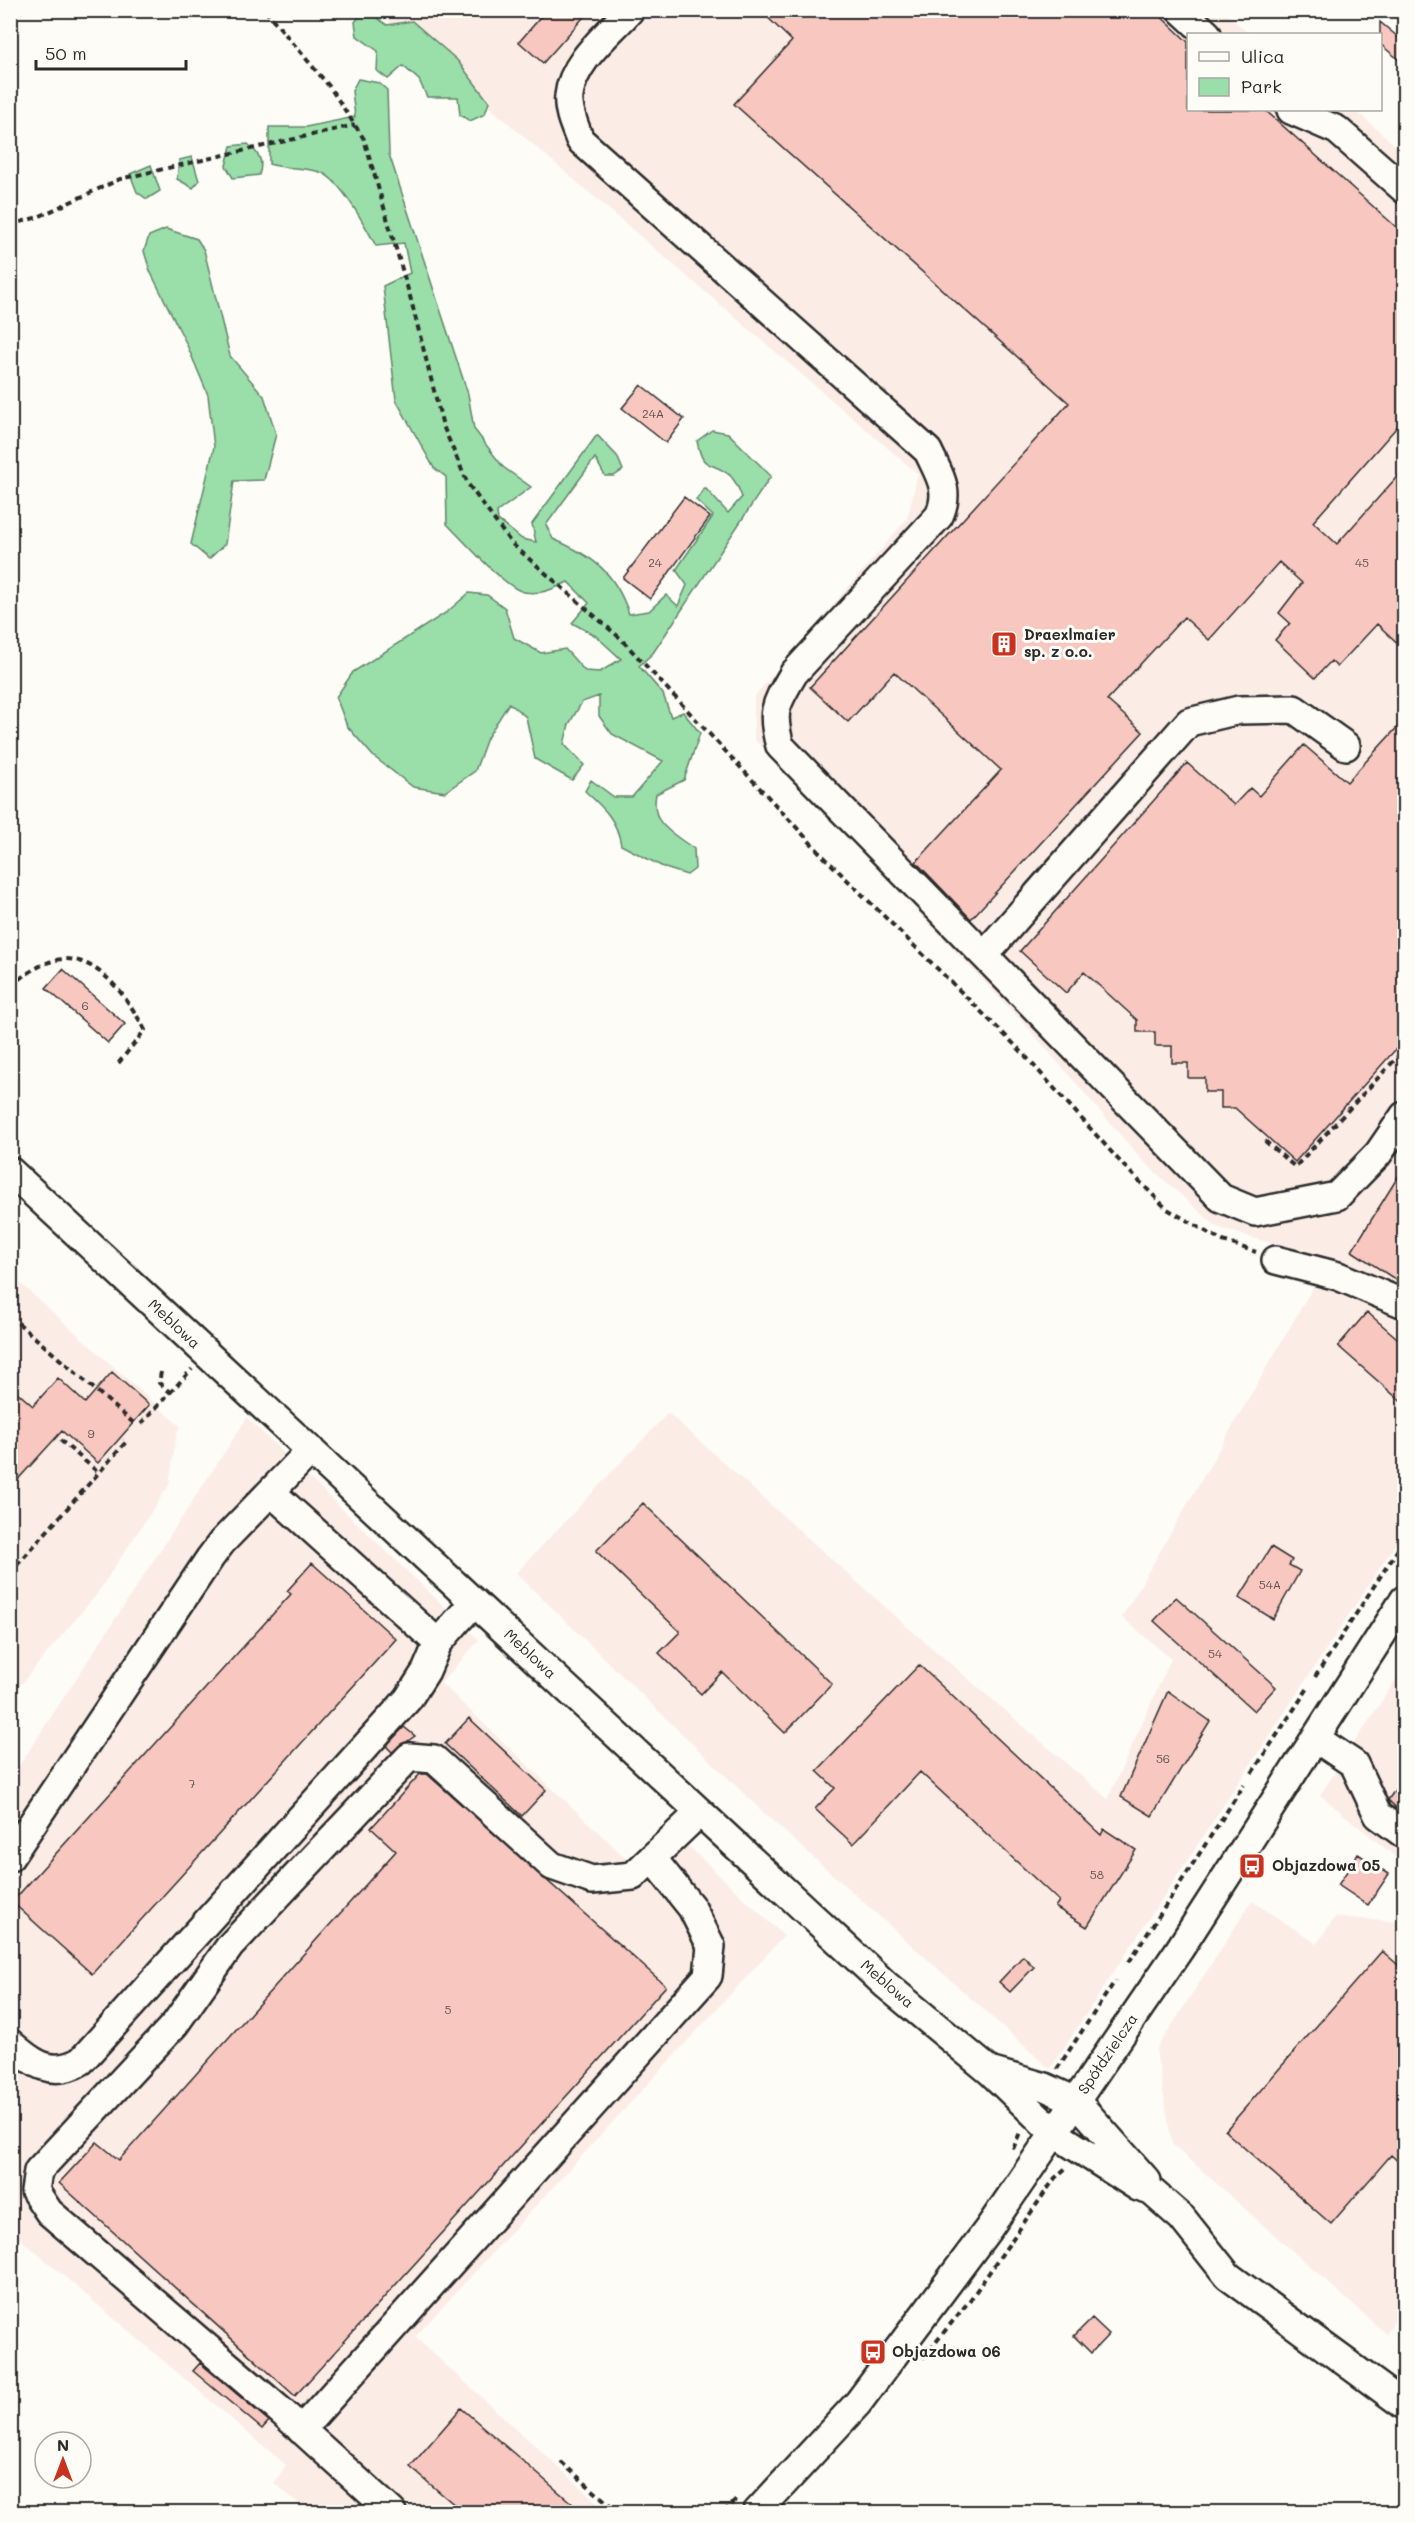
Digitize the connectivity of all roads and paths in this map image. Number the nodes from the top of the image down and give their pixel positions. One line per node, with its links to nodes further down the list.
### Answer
1 (265, 10): 6 (path)
2 (630, 10): 10 (street)
3 (1181, 10): 4 (street)
4 (1206, 33)
5 (1293, 111): 7 (street)
6 (355, 125): 8 (path); 17 (path)
7 (1404, 189)
8 (10, 225)
9 (1346, 746): 10 (street)
10 (984, 955): 14 (street)
11 (10, 985): 13 (path)
12 (1404, 1050): 15 (path)
13 (117, 1065)
14 (1404, 1116)
15 (1265, 1141)
16 (10, 1171): 20 (street, Meblowa)
17 (1276, 1260): 18 (street)
18 (1404, 1304)
19 (10, 1316): 22 (path)
20 (206, 1353): 22 (path); 25 (street, Meblowa)
21 (161, 1372): 22 (path)
22 (171, 1393)
23 (124, 1439): 26 (path)
24 (60, 1440): 26 (path)
25 (310, 1450): 27 (street); 31 (street, Meblowa)
26 (99, 1473): 29 (path)
27 (271, 1492): 32 (street); 40 (street)
28 (1404, 1540): 33 (path)
29 (10, 1573)
30 (1404, 1600): 35 (street, Spółdzielcza)
31 (474, 1602): 32 (street); 38 (street, Meblowa)
32 (438, 1643): 44 (street)
33 (1315, 1677)
34 (1308, 1688): 36 (path)
35 (1316, 1738): 39 (street); 49 (street, Spółdzielcza)
36 (1252, 1773)
37 (1244, 1785): 42 (path)
38 (700, 1812): 41 (street); 47 (street, Meblowa)
39 (1404, 1834)
40 (10, 1857)
41 (652, 1858): 57 (street); 57 (street)
42 (1129, 1962)
43 (1115, 1981): 45 (path)
44 (10, 2043)
45 (1069, 2051): 46 (path); 48 (path)
46 (1075, 2055)
47 (991, 2072): 49 (street); 51 (street, Meblowa)
48 (1052, 2077)
49 (1076, 2101): 51 (street, Spółdzielcza); 54 (street)
50 (1023, 2125): 52 (path)
51 (1054, 2133): 54 (street); 59 (street, Spółdzielcza)
52 (1012, 2151)
53 (1072, 2166): 55 (path)
54 (1151, 2190): 56 (street)
55 (918, 2364)
56 (1404, 2404)
57 (302, 2430): 60 (street)
58 (561, 2462): 61 (path)
59 (748, 2504): 62 (path)
60 (392, 2512)
61 (618, 2512)
62 (724, 2512)

